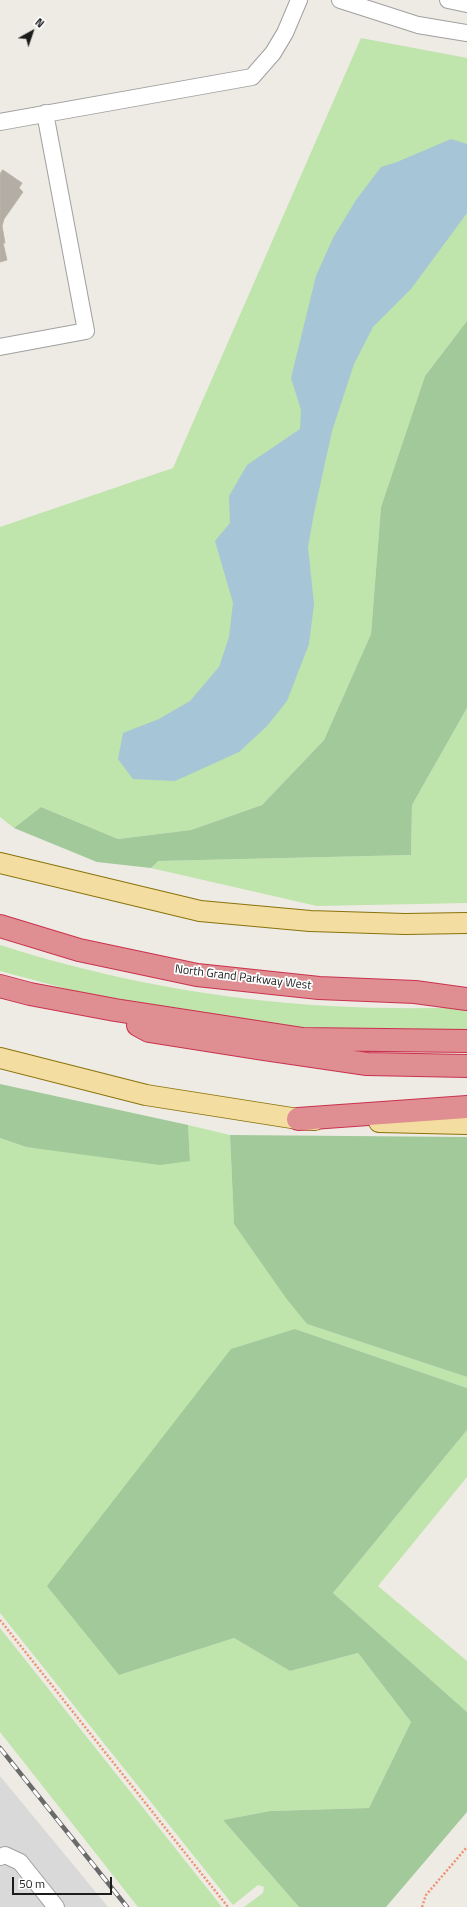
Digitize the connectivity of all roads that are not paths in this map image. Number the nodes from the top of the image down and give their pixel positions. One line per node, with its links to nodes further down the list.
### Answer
1 (299, 0): 6 (street)
2 (340, 0): 5 (street)
3 (448, 0): 4 (street)
4 (467, 4)
5 (467, 33)
6 (46, 114): 7 (street); 8 (street)
7 (0, 122)
8 (0, 347)
9 (0, 855): 11 (main road)
10 (0, 863): 11 (main road)
11 (56, 877): 12 (main road)
12 (467, 923)
13 (0, 926): 16 (highway, North Grand Parkway West)
14 (0, 986): 18 (highway)
15 (467, 987): 16 (highway)
16 (415, 992): 17 (highway, North Grand Parkway West)
17 (467, 999)
18 (115, 1010): 19 (highway); 21 (highway)
19 (467, 1041)
20 (0, 1058): 23 (main road)
21 (467, 1066)
22 (467, 1107): 23 (highway)
23 (298, 1119): 24 (main road)
24 (467, 1124)
25 (0, 1857): 26 (street)
26 (56, 1907)

